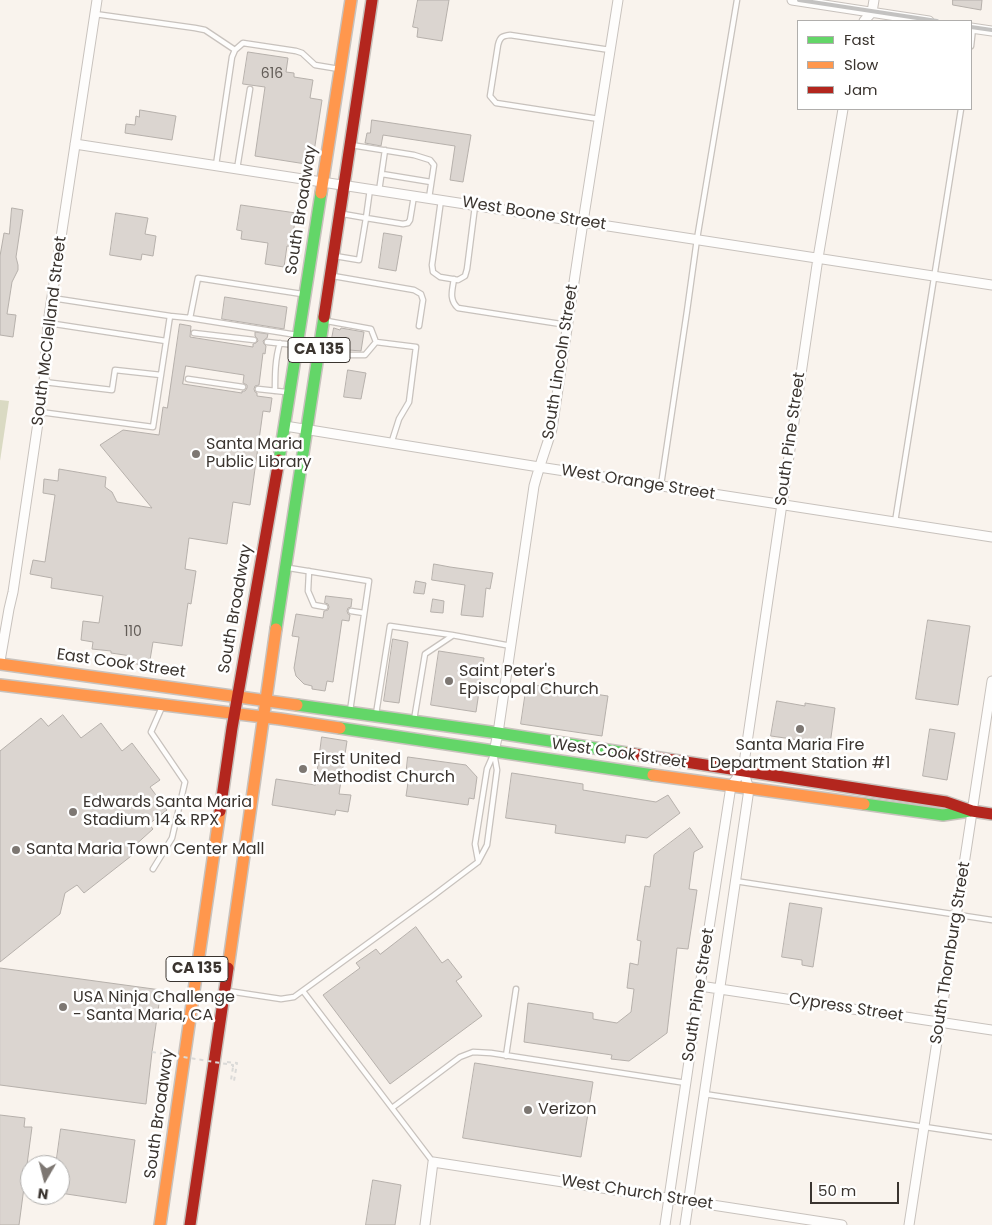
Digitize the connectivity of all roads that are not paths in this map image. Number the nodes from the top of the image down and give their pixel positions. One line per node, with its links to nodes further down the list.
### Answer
1 (98, 0): 9 (street, South McClelland Street)
2 (351, 0): 16 (main road, South Broadway / CA 135)
3 (372, 0): 22 (main road, CA 135)
4 (618, 0): 15 (street, South Lincoln Street)
5 (737, 0): 38 (lane)
6 (792, 0): 8 (street)
7 (874, 0): 8 (street)
8 (872, 12): 10 (street); 11 (street)
9 (95, 14): 14 (lane); 21 (street, South McClelland Street)
10 (865, 20)
11 (923, 20)
12 (972, 28): 13 (street)
13 (992, 31)
14 (235, 50): 16 (lane); 24 (lane)
15 (610, 50): 20 (street, South Lincoln Street); 20 (lane)
16 (340, 69): 27 (main road, South Broadway / CA 135)
17 (250, 89): 25 (lane)
18 (843, 110): 40 (street, South Pine Street)
19 (961, 110): 42 (lane)
20 (599, 119): 37 (street, South Lincoln Street)
21 (75, 144): 24 (street, West Boone Street); 46 (street, South McClelland Street)
22 (350, 145): 23 (lane); 29 (main road, CA 135)
23 (385, 150): 26 (lane); 28 (lane)
24 (216, 166): 25 (street, West Boone Street)
25 (238, 169): 27 (street, West Boone Street)
26 (382, 174): 28 (lane); 30 (lane)
27 (323, 182): 29 (street, West Boone Street); 45 (main road, South Broadway / CA 135)
28 (432, 182): 32 (lane)
29 (344, 185): 30 (street, West Boone Street); 35 (main road, CA 135)
30 (375, 190): 31 (street, West Boone Street); 36 (lane)
31 (414, 196): 32 (street, West Boone Street); 36 (lane)
32 (429, 198): 33 (street, West Boone Street)
33 (442, 200): 34 (street, West Boone Street); 43 (lane)
34 (475, 205): 37 (street, West Boone Street); 43 (lane)
35 (340, 214): 36 (lane); 39 (main road, CA 135)
36 (366, 218): 39 (lane)
37 (583, 222): 38 (street, West Boone Street); 51 (street, South Lincoln Street)
38 (697, 239): 40 (street, West Boone Street); 73 (lane)
39 (333, 256): 41 (main road, CA 135)
40 (818, 258): 42 (street, West Boone Street); 74 (street, South Pine Street)
41 (330, 276): 49 (main road, CA 135); 52 (lane)
42 (935, 276): 44 (street, West Boone Street); 75 (lane)
43 (454, 280): 51 (lane)
44 (992, 285)
45 (306, 294): 48 (lane); 56 (main road, South Broadway / CA 135)
46 (52, 298): 47 (lane); 50 (street, South McClelland Street)
47 (170, 316): 48 (lane); 54 (lane)
48 (190, 318): 56 (lane)
49 (323, 320): 58 (lane); 60 (main road, CA 135)
50 (48, 323): 54 (lane); 63 (street, South McClelland Street)
51 (567, 325): 72 (street, South Lincoln Street)
52 (419, 326)
53 (194, 332): 55 (lane)
54 (166, 340): 61 (lane)
55 (254, 340)
56 (299, 340): 59 (lane); 67 (main road, South Broadway / CA 135)
57 (267, 342): 59 (lane)
58 (376, 342): 60 (lane); 71 (lane)
59 (280, 343): 66 (lane)
60 (319, 349): 70 (main road, CA 135)
61 (161, 375): 63 (lane); 68 (lane)
62 (188, 379): 64 (lane)
63 (44, 382): 68 (street, South McClelland Street)
64 (243, 387)
65 (258, 389): 66 (lane)
66 (275, 391): 67 (lane)
67 (290, 393): 69 (main road, South Broadway / CA 135)
68 (40, 412): 84 (street, South McClelland Street)
69 (285, 426): 70 (street, West Orange Street); 87 (main road, South Broadway / CA 135)
70 (307, 430): 71 (street, West Orange Street); 77 (main road, CA 135)
71 (392, 444): 72 (street, West Orange Street)
72 (539, 467): 73 (street, West Orange Street); 83 (street, South Lincoln Street)
73 (660, 486): 74 (street, West Orange Street)
74 (782, 505): 75 (street, West Orange Street); 98 (street, South Pine Street)
75 (895, 522): 76 (street, West Orange Street)
76 (992, 537)
77 (286, 568): 78 (lane); 88 (main road, CA 135)
78 (308, 571): 79 (lane); 81 (lane)
79 (325, 608)
80 (351, 611): 81 (lane)
81 (364, 614): 90 (lane)
82 (452, 635): 83 (lane); 93 (lane); 95 (lane)
83 (510, 646): 96 (street, South Lincoln Street)
84 (0, 663): 87 (main road, East Cook Street)
85 (992, 681): 92 (street, South Thornburg Street)
86 (0, 685): 89 (main road)
87 (238, 696): 88 (main road, East Cook Street); 91 (main road, South Broadway / CA 135)
88 (265, 701): 90 (main road, West Cook Street); 94 (main road, CA 135)
89 (163, 705): 91 (main road); 104 (lane)
90 (349, 712): 93 (main road, West Cook Street)
91 (234, 713): 94 (main road, West Cook Street); 124 (main road, South Broadway / CA 135)
92 (990, 713): 101 (street, South Thornburg Street)
93 (376, 716): 95 (main road, West Cook Street)
94 (262, 717): 97 (main road, West Cook Street); 111 (main road, CA 135)
95 (414, 722): 96 (main road, West Cook Street)
96 (498, 733): 97 (street, South Lincoln Street); 98 (main road, West Cook Street)
97 (494, 752): 99 (main road, West Cook Street); 103 (lane); 103 (lane)
98 (743, 770): 99 (street, South Pine Street); 100 (street, South Pine Street); 101 (main road, West Cook Street)
99 (731, 786): 100 (main road, West Cook Street); 108 (street, South Pine Street)
100 (749, 789): 101 (main road, West Cook Street); 105 (street, South Pine Street)
101 (972, 811): 102 (main road, West Cook Street); 106 (street, South Thornburg Street)
102 (992, 814)
103 (478, 862): 112 (lane)
104 (153, 869)
105 (735, 881): 106 (lane); 110 (street, South Pine Street)
106 (956, 915): 107 (lane); 113 (street, South Thornburg Street)
107 (992, 920)
108 (700, 986): 110 (street, Cypress Street); 116 (street, South Pine Street)
109 (516, 989): 115 (lane)
110 (720, 989): 113 (street, Cypress Street); 117 (street, South Pine Street)
111 (226, 991): 112 (lane); 125 (main road, CA 135)
112 (303, 991): 118 (lane)
113 (940, 1022): 114 (street, Cypress Street); 119 (street, South Thornburg Street)
114 (992, 1030)
115 (506, 1056): 116 (lane); 118 (lane)
116 (686, 1083): 122 (street, South Pine Street)
117 (704, 1094): 119 (lane); 123 (street, South Pine Street)
118 (392, 1108): 121 (lane)
119 (924, 1126): 120 (lane); 130 (street, South Thornburg Street)
120 (992, 1137)
121 (433, 1162): 122 (street, West Church Street); 126 (street)
122 (669, 1198): 123 (street, West Church Street); 127 (street, South Pine Street)
123 (689, 1201): 128 (street, South Pine Street); 129 (street, West Church Street)
124 (160, 1225)
125 (190, 1225)
126 (425, 1225)
127 (665, 1225)
128 (685, 1225)
129 (842, 1225)
130 (909, 1225)

